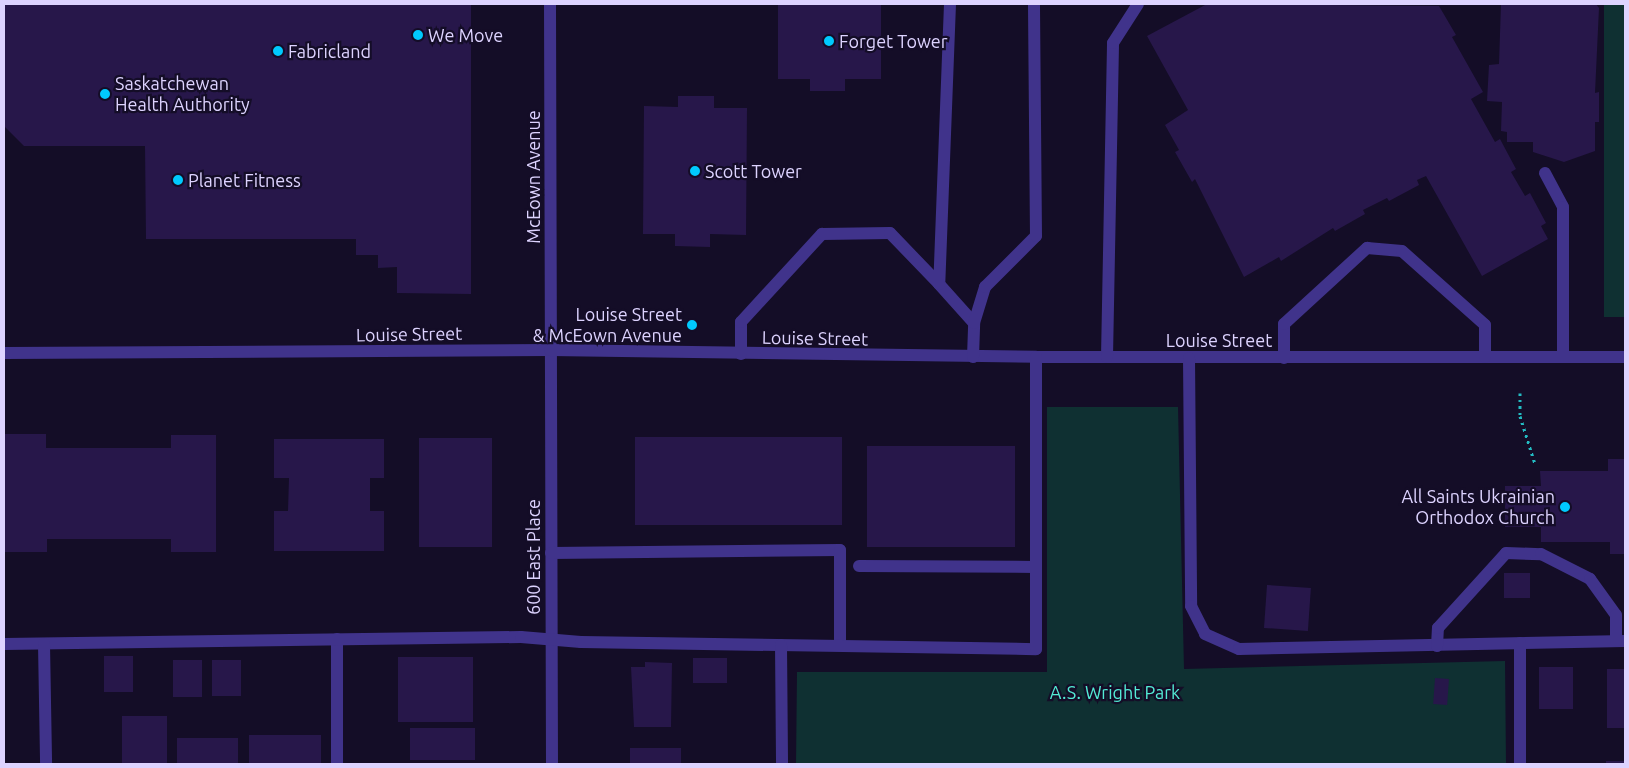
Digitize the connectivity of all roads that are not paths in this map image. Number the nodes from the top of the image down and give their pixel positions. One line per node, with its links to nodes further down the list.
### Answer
1 (550, 4): 8 (street, McEown Avenue)
2 (950, 4): 6 (street)
3 (1034, 4): 7 (street)
4 (1138, 4): 16 (street)
5 (1545, 173): 13 (street)
6 (939, 284): 7 (street); 10 (street)
7 (974, 324): 11 (street)
8 (550, 350): 9 (street, Louise Street); 10 (street, Louise Street); 19 (street, 600 East Place)
9 (4, 353)
10 (740, 354): 11 (street, Louise Street)
11 (973, 357): 15 (street, Louise Street)
12 (1485, 357): 13 (street, Louise Street); 18 (street, Louise Street); 18 (street)
13 (1563, 357): 14 (street, Louise Street)
14 (1625, 357)
15 (1036, 358): 16 (street, Louise Street); 21 (street)
16 (1107, 358): 17 (street, Louise Street)
17 (1188, 358): 18 (street, Louise Street); 30 (street)
18 (1284, 358)
19 (551, 553): 22 (street, 600 East Place); 28 (street)
20 (859, 566): 21 (street)
21 (1036, 567): 28 (street)
22 (550, 638): 23 (street); 29 (street); 33 (street, 600 East Place)
23 (337, 639): 27 (street); 32 (street)
24 (1621, 641): 25 (street); 30 (street)
25 (1520, 643): 30 (street); 35 (street)
26 (4, 644): 27 (street)
27 (44, 644): 31 (street)
28 (840, 644): 29 (street)
29 (780, 645): 34 (street)
30 (1437, 646)
31 (46, 764)
32 (337, 764)
33 (552, 764)
34 (782, 764)
35 (1520, 764)

